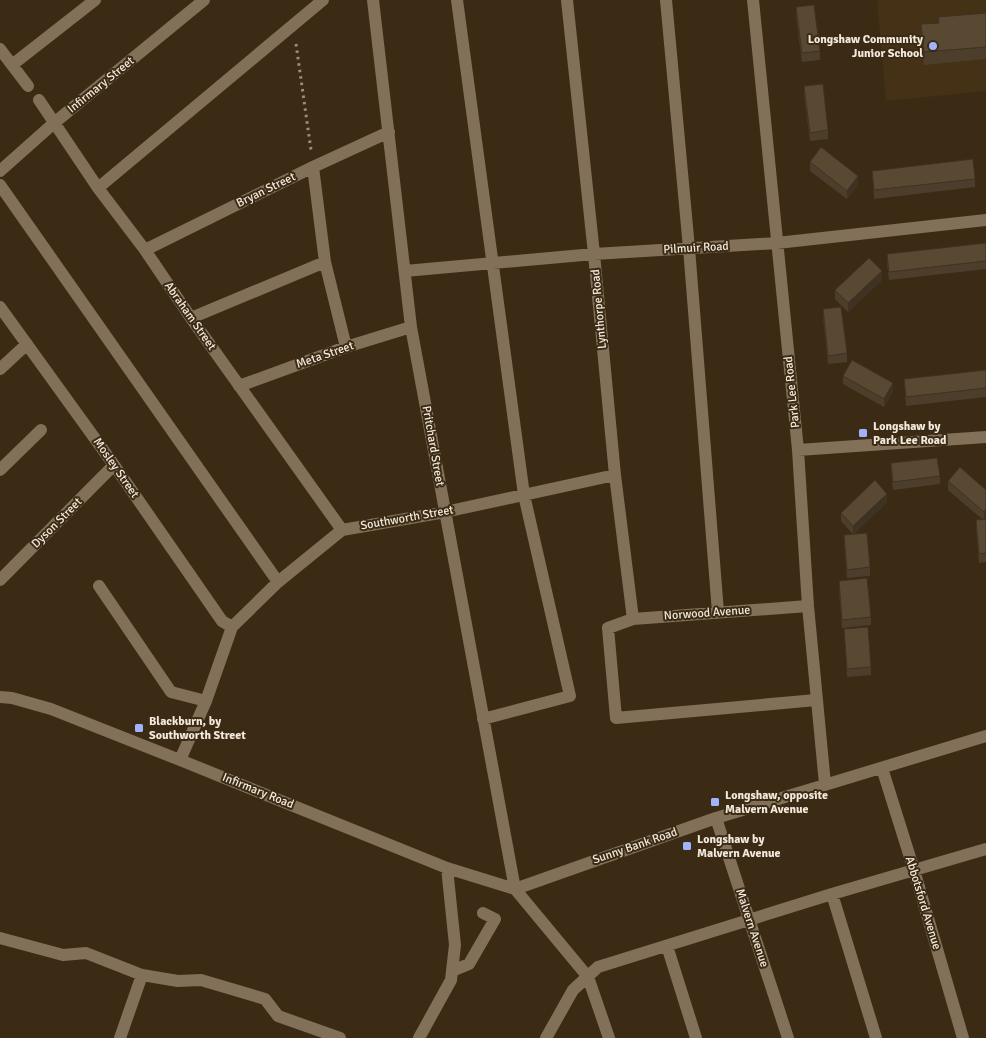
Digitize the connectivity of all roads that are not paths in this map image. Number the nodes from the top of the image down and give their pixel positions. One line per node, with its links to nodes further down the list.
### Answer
1 (95, 0): 10 (street)
2 (204, 0): 13 (street, Infirmary Street)
3 (323, 0): 18 (street)
4 (373, 0): 14 (street, Pritchard Street)
5 (457, 0): 25 (street)
6 (567, 0): 23 (street, Lynthorpe Road)
7 (666, 0): 21 (street)
8 (753, 0): 20 (street, Park Lee Road)
9 (0, 49): 10 (street)
10 (12, 65): 11 (street)
11 (28, 86)
12 (39, 100): 13 (street, Abraham Street)
13 (54, 123): 16 (street, Infirmary Street); 18 (street, Abraham Street)
14 (389, 132): 15 (street, Bryan Street); 26 (street, Pritchard Street)
15 (313, 167): 22 (street, Bryan Street); 24 (street)
16 (0, 171)
17 (0, 185): 44 (street)
18 (98, 188): 22 (street, Abraham Street)
19 (986, 220): 20 (street, Pilmuir Road)
20 (776, 243): 21 (street, Pilmuir Road); 36 (street, Park Lee Road)
21 (688, 248): 23 (street, Pilmuir Road); 47 (street)
22 (145, 250): 28 (street, Abraham Street)
23 (594, 254): 25 (street, Pilmuir Road); 39 (street, Lynthorpe Road)
24 (325, 262): 28 (street); 31 (street)
25 (493, 263): 26 (street, Pilmuir Road); 40 (street)
26 (405, 271): 29 (street, Pritchard Street)
27 (0, 307): 30 (street, Mosley Street)
28 (191, 318): 33 (street, Abraham Street)
29 (411, 327): 31 (street, Meta Street); 41 (street, Pritchard Street)
30 (26, 344): 32 (street); 37 (street, Mosley Street)
31 (346, 347): 33 (street, Meta Street)
32 (0, 369)
33 (240, 386): 42 (street, Abraham Street)
34 (41, 430): 38 (street)
35 (986, 437): 36 (street)
36 (798, 450): 46 (street, Park Lee Road)
37 (114, 465): 43 (street, Dyson Street); 49 (street, Mosley Street)
38 (0, 470)
39 (615, 475): 40 (street, Southworth Street); 48 (street, Lynthorpe Road)
40 (524, 495): 41 (street, Southworth Street); 53 (street)
41 (445, 512): 42 (street, Southworth Street); 53 (street, Pritchard Street)
42 (342, 530): 44 (street, Southworth Street)
43 (0, 580)
44 (278, 582): 49 (street, Southworth Street)
45 (99, 586): 52 (street)
46 (808, 606): 47 (street, Norwood Avenue); 51 (street, Park Lee Road)
47 (718, 612): 48 (street, Norwood Avenue)
48 (633, 618): 51 (street, Norwood Avenue)
49 (232, 627): 52 (street)
50 (0, 697): 55 (street, Infirmary Road)
51 (816, 700): 57 (street, Park Lee Road)
52 (206, 701): 55 (street)
53 (484, 720): 62 (street, Pritchard Street)
54 (986, 736): 56 (street, Sunny Bank Road)
55 (180, 760): 60 (street, Infirmary Road)
56 (882, 768): 57 (street, Sunny Bank Road); 61 (street, Abbotsford Avenue)
57 (825, 784): 58 (street, Sunny Bank Road)
58 (716, 818): 62 (street, Sunny Bank Road); 65 (street, Malvern Avenue)
59 (986, 849): 61 (street)
60 (447, 868): 62 (street, Infirmary Road); 68 (street)
61 (914, 870): 63 (street); 79 (street, Abbotsford Avenue)
62 (515, 889): 70 (street)
63 (832, 894): 65 (street); 78 (street)
64 (483, 913): 68 (street)
65 (750, 921): 67 (street); 77 (street, Malvern Avenue)
66 (0, 938): 69 (street)
67 (667, 946): 70 (street); 76 (street)
68 (452, 971): 73 (street)
69 (142, 975): 71 (street); 72 (street)
70 (588, 977): 74 (street); 75 (street)
71 (120, 1038)
72 (340, 1038)
73 (418, 1038)
74 (546, 1038)
75 (609, 1038)
76 (696, 1038)
77 (788, 1038)
78 (876, 1038)
79 (963, 1038)

